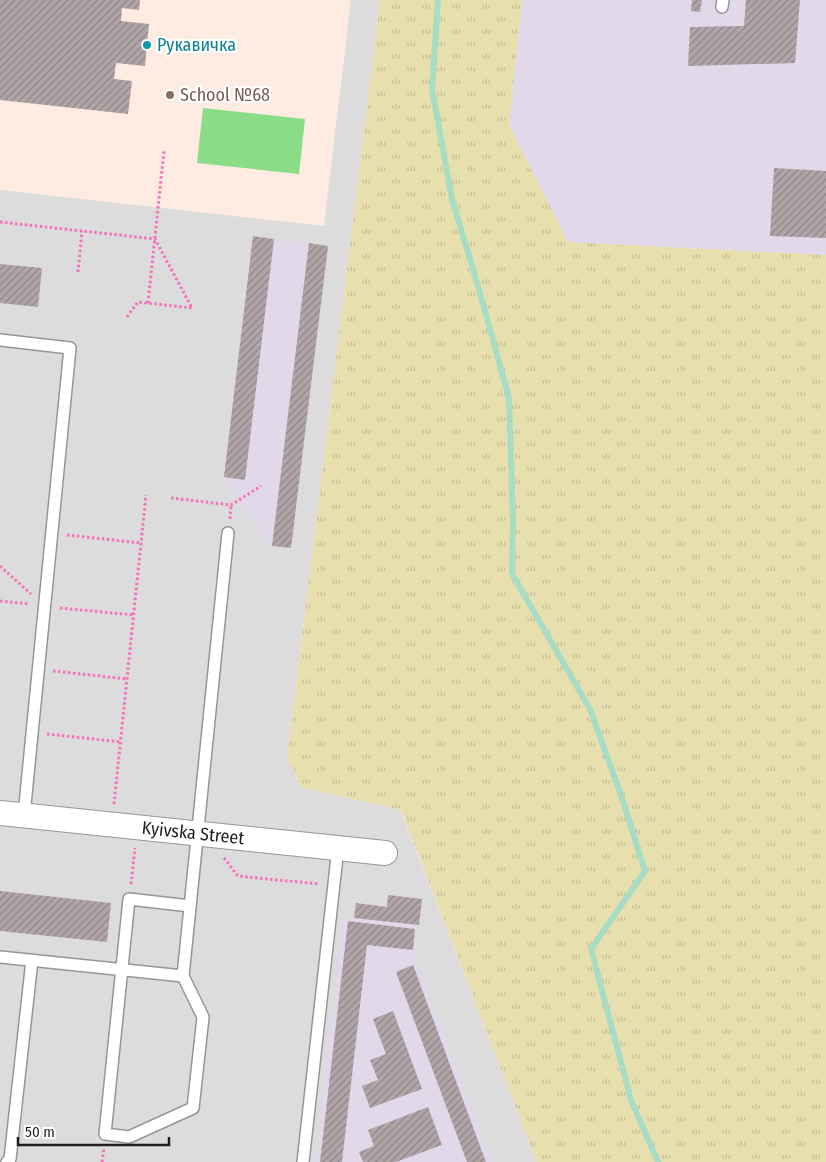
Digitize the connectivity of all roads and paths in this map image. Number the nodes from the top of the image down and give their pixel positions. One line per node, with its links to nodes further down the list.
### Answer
1 (164, 151): 4 (path)
2 (0, 222): 3 (path)
3 (82, 231): 4 (path); 5 (path)
4 (155, 239): 6 (path); 6 (path)
5 (78, 272)
6 (148, 303): 7 (path)
7 (127, 317)
8 (0, 340): 13 (lane)
9 (261, 486): 11 (path)
10 (146, 495): 14 (path)
11 (171, 498)
12 (228, 533): 26 (lane)
13 (52, 534): 14 (path); 17 (lane)
14 (141, 542): 18 (path)
15 (0, 566): 17 (path)
16 (0, 601): 17 (path)
17 (45, 606): 18 (path); 19 (lane)
18 (134, 615): 20 (path)
19 (38, 669): 20 (path); 21 (lane)
20 (127, 678): 22 (path)
21 (32, 733): 22 (path); 25 (lane)
22 (121, 742): 23 (path)
23 (114, 805)
24 (0, 813): 25 (street, Kyivska Street)
25 (24, 815): 26 (street, Kyivska Street)
26 (197, 833): 28 (street, Kyivska Street); 33 (lane)
27 (135, 846): 32 (path)
28 (338, 848): 29 (street, Kyivska Street); 31 (lane)
29 (385, 853)
30 (221, 855): 31 (path)
31 (334, 886): 39 (lane)
32 (129, 900): 33 (lane); 36 (lane)
33 (190, 906): 37 (lane)
34 (0, 957): 35 (lane)
35 (32, 960): 36 (lane); 38 (lane)
36 (122, 970): 37 (lane); 37 (lane)
37 (183, 976)
38 (7, 1162)
39 (303, 1162)

